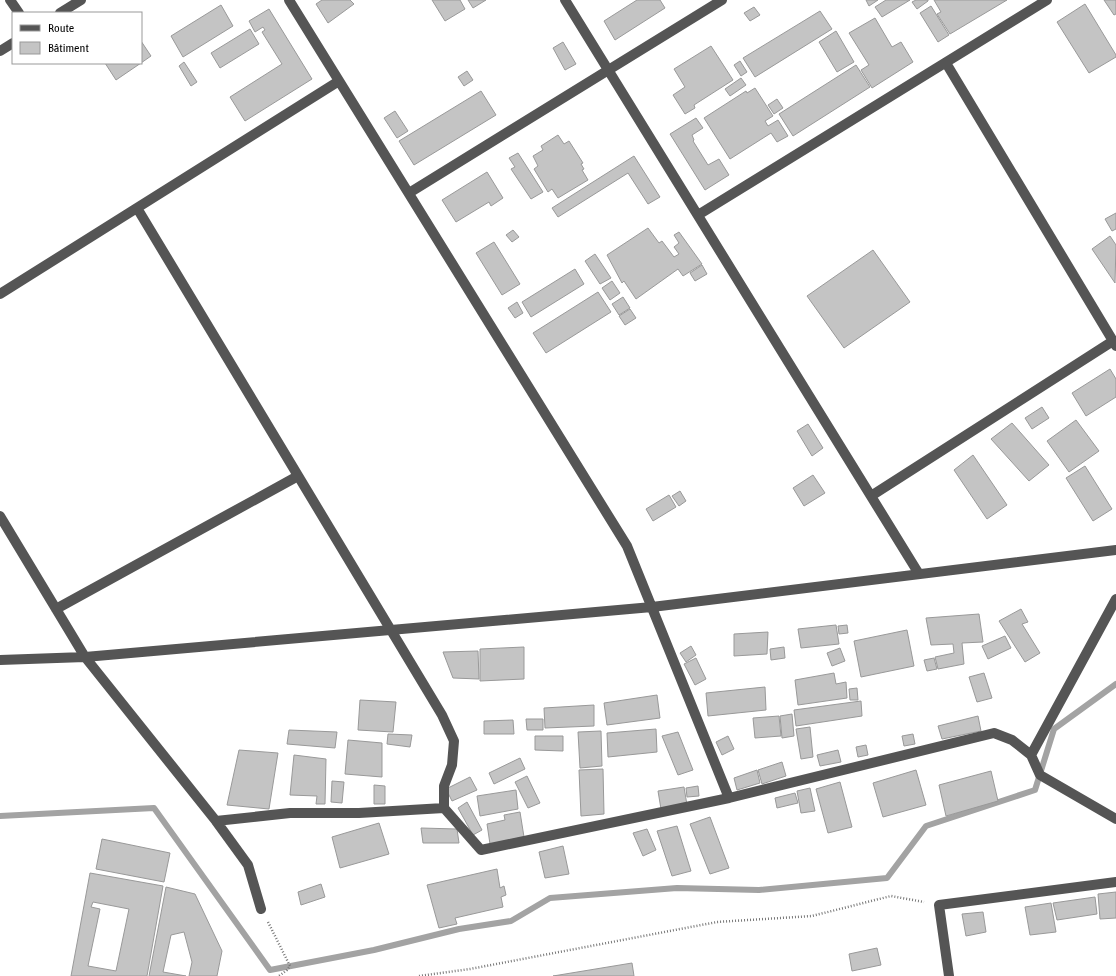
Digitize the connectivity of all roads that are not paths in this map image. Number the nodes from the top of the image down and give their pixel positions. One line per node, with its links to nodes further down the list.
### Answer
1 (10, 0): 7 (street)
2 (81, 0): 8 (street)
3 (289, 0): 13 (street)
4 (565, 0): 12 (street)
5 (722, 0): 12 (street)
6 (1047, 0): 11 (street)
7 (17, 12)
8 (62, 12)
9 (12, 44): 10 (street)
10 (0, 51)
11 (946, 63): 16 (street); 18 (street)
12 (608, 70): 14 (street); 16 (street)
13 (339, 81): 14 (street); 15 (street)
14 (409, 193): 25 (street)
15 (137, 208): 17 (street); 19 (street)
16 (698, 215): 20 (street)
17 (0, 294)
18 (1114, 343): 20 (street)
19 (298, 476): 26 (street); 27 (street)
20 (871, 496): 23 (street)
21 (0, 516): 26 (street)
22 (1116, 550): 23 (street)
23 (919, 574): 25 (street)
24 (1116, 599): 30 (street)
25 (652, 607): 27 (street); 31 (street)
26 (56, 609): 28 (street)
27 (391, 631): 28 (street); 32 (street)
28 (85, 657): 29 (street); 34 (street)
29 (0, 660)
30 (1032, 755): 31 (street); 33 (street)
31 (729, 798): 32 (street)
32 (444, 808): 34 (street)
33 (1116, 819)
34 (216, 821): 36 (street)
35 (1116, 882): 37 (street)
36 (261, 908)
37 (949, 976)

